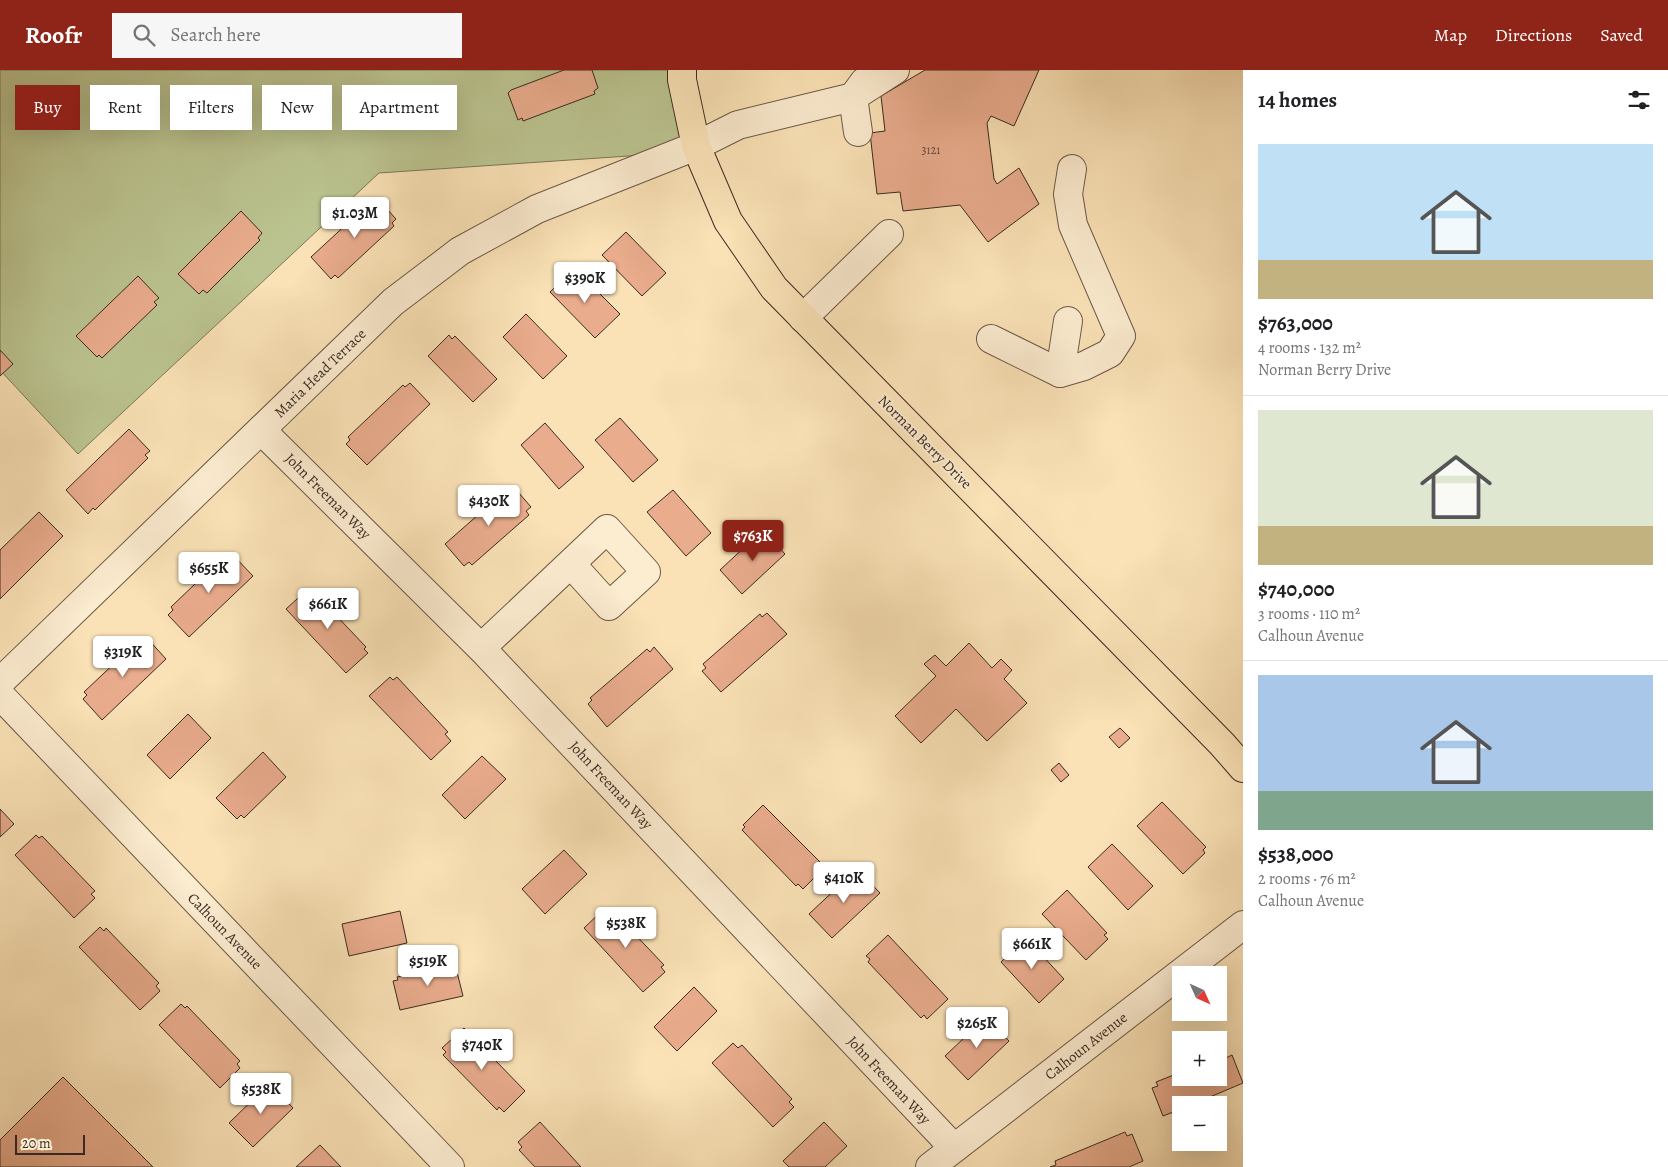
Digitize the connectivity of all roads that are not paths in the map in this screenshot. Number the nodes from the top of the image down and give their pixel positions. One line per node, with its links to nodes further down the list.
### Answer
1 (682, 70): 6 (main road, Norman Berry Drive)
2 (872, 70): 4 (street)
3 (895, 70): 4 (street, Maria Head Terrace)
4 (853, 97): 5 (street); 6 (street, Maria Head Terrace)
5 (858, 132)
6 (696, 146): 9 (main road, Norman Berry Drive); 13 (street, Maria Head Terrace)
7 (1072, 169): 12 (street)
8 (888, 234): 9 (street)
9 (803, 318): 18 (main road, Norman Berry Drive)
10 (1068, 321): 12 (street)
11 (991, 339): 12 (street)
12 (1060, 373)
13 (261, 430): 15 (street, John Freeman Way); 16 (street, Maria Head Terrace)
14 (570, 564): 15 (street)
15 (481, 648): 20 (street, John Freeman Way)
16 (0, 682)
17 (0, 695): 21 (street, Calhoun Avenue)
18 (1243, 768)
19 (1243, 925): 20 (street, Calhoun Avenue)
20 (954, 1148): 22 (street, Calhoun Avenue)
21 (450, 1167)
22 (930, 1167)

